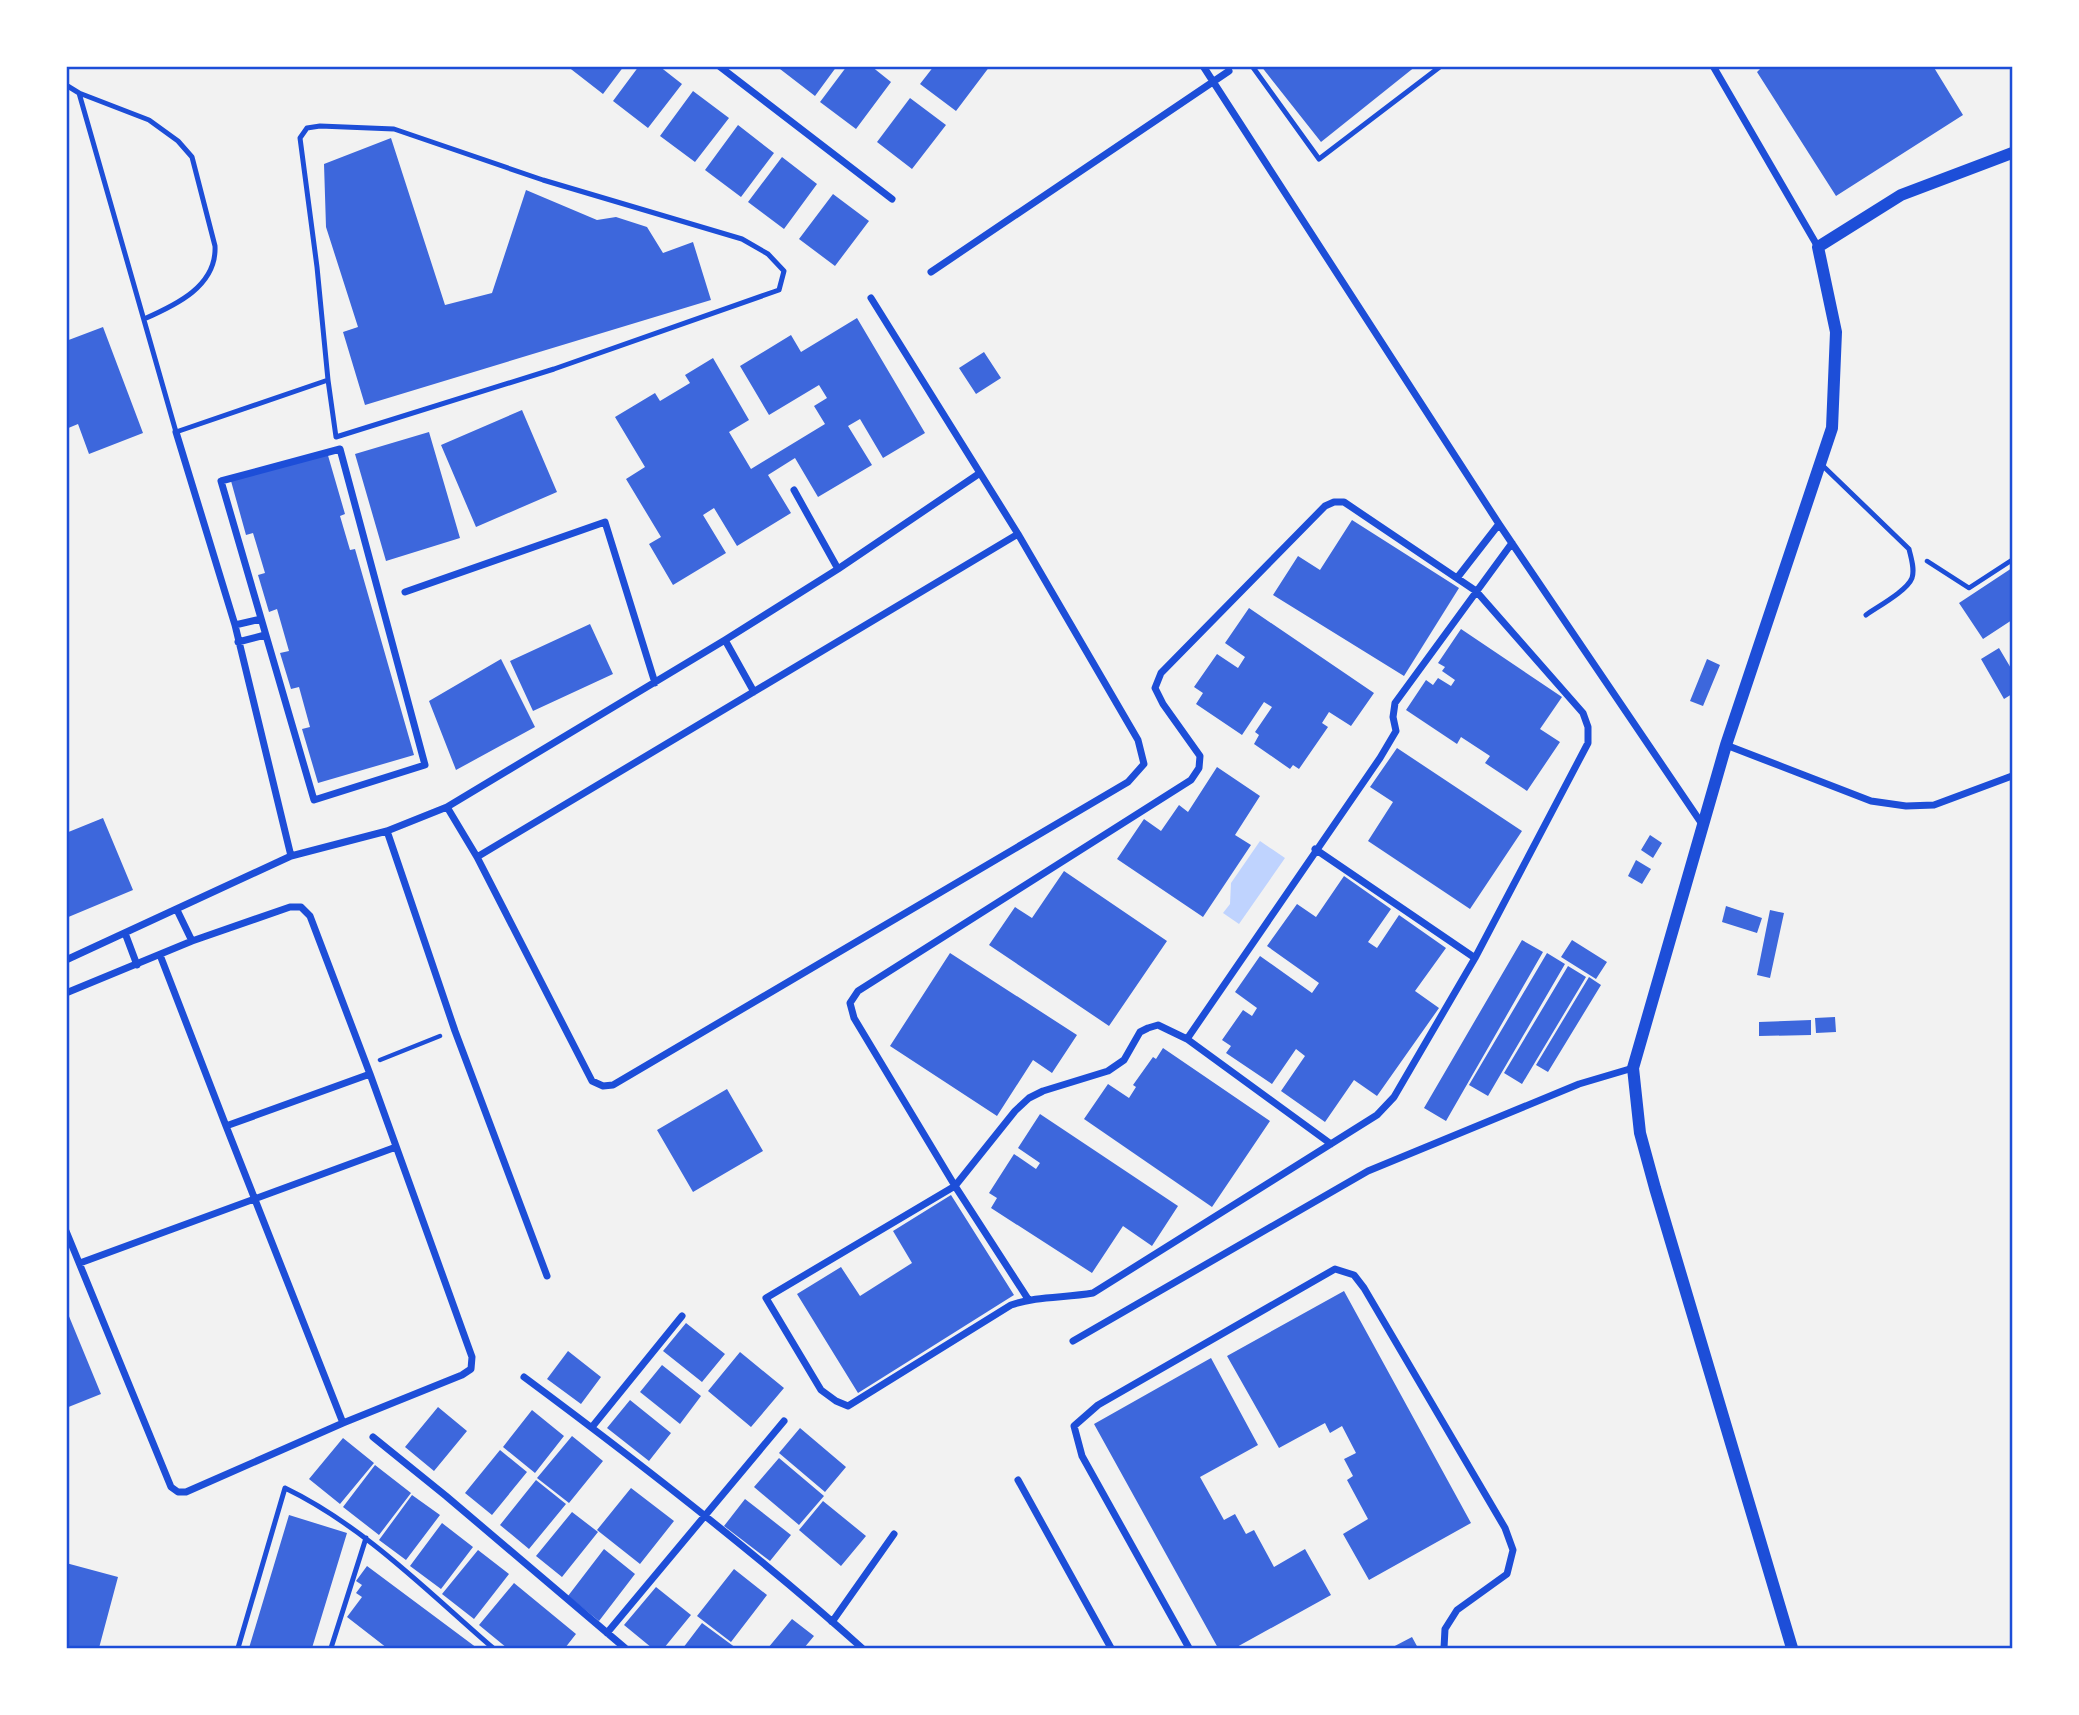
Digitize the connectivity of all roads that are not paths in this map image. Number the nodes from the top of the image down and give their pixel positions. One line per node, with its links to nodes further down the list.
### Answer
1 (719, 66): 11 (street)
2 (1203, 66): 7 (street)
3 (1252, 66): 4 (lane)
4 (1441, 66)
5 (1713, 66): 12 (street)
6 (1229, 71): 7 (street)
7 (1213, 82): 13 (street); 21 (street)
8 (66, 85): 9 (lane)
9 (79, 93): 15 (lane); 15 (lane)
10 (2012, 153): 12 (street)
11 (892, 200)
12 (1818, 247): 18 (street)
13 (931, 272)
14 (871, 298): 19 (street)
15 (144, 319): 17 (lane)
16 (328, 380): 16 (lane); 17 (lane)
17 (176, 432): 30 (street)
18 (1820, 463): 28 (lane); 36 (street)
19 (980, 473): 22 (street); 24 (street)
20 (794, 490): 24 (street)
21 (1499, 524): 23 (street); 25 (street)
22 (1018, 534): 35 (street); 43 (street)
23 (1512, 543): 26 (street); 39 (street)
24 (838, 569): 32 (street)
25 (1457, 578): 26 (street); 58 (street)
26 (1476, 591): 41 (street); 48 (street)
27 (405, 592): 34 (street)
28 (1866, 615)
29 (261, 619): 30 (street); 31 (street); 31 (street)
30 (234, 625): 33 (street)
31 (265, 635): 33 (street)
32 (725, 640): 34 (street); 35 (street)
33 (239, 642): 42 (street)
34 (655, 683): 38 (street)
35 (754, 692): 43 (street)
36 (1726, 745): 37 (street); 39 (street)
37 (2012, 776)
38 (447, 807): 40 (street); 43 (street)
39 (1702, 824): 53 (street)
40 (387, 831): 42 (street); 62 (street)
41 (1315, 849): 48 (street); 52 (street)
42 (291, 856): 44 (street)
43 (477, 857)
44 (177, 910): 45 (street); 46 (street)
45 (125, 933): 49 (street); 50 (street)
46 (192, 941): 47 (street); 54 (street)
47 (160, 955): 50 (street); 55 (street)
48 (1475, 958): 56 (street)
49 (66, 960)
50 (137, 965): 51 (street)
51 (66, 993)
52 (1187, 1039): 56 (street); 58 (street)
53 (1633, 1068): 65 (street); 85 (street)
54 (368, 1070): 55 (street); 57 (street)
55 (226, 1126): 59 (street)
56 (1331, 1144): 63 (street)
57 (396, 1147): 59 (street); 68 (street)
58 (955, 1186): 63 (street); 63 (street)
59 (255, 1200): 61 (street); 68 (street)
60 (66, 1231): 61 (street)
61 (80, 1264): 68 (street)
62 (547, 1276)
63 (1028, 1299)
64 (682, 1316): 69 (street)
65 (1073, 1341)
66 (524, 1377): 69 (street)
67 (784, 1421): 72 (street)
68 (343, 1423)
69 (592, 1427): 72 (street)
70 (373, 1437): 76 (street)
71 (1018, 1480): 82 (street)
72 (704, 1517): 75 (street); 76 (street)
73 (894, 1534): 75 (street)
74 (366, 1538): 77 (lane); 78 (lane); 79 (lane)
75 (832, 1622): 81 (street)
76 (607, 1633): 80 (street)
77 (238, 1648)
78 (331, 1648)
79 (493, 1648)
80 (625, 1648)
81 (862, 1648)
82 (1111, 1648)
83 (1189, 1648): 84 (street)
84 (1444, 1648)
85 (1792, 1648)

